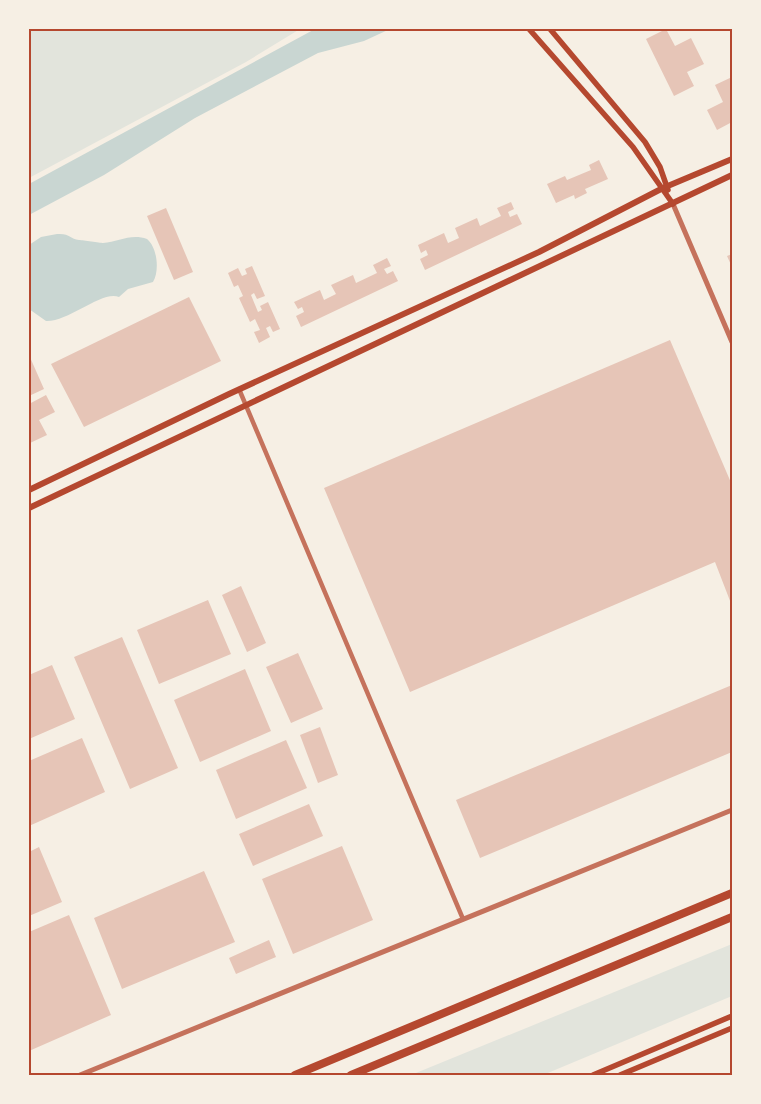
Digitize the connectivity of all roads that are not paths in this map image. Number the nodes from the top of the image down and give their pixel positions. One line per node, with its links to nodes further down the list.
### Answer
1 (529, 29): 5 (main road)
2 (550, 29): 5 (main road)
3 (732, 159): 5 (main road)
4 (732, 175): 6 (main road)
5 (665, 187): 6 (main road); 8 (main road)
6 (673, 204): 7 (street); 9 (main road)
7 (732, 342)
8 (239, 389): 9 (street); 10 (main road)
9 (246, 405): 11 (main road); 15 (street)
10 (29, 490)
11 (29, 508)
12 (732, 810): 15 (street)
13 (732, 894): 19 (highway)
14 (732, 916): 20 (highway)
15 (463, 919): 18 (street)
16 (732, 1016): 21 (main road)
17 (732, 1028): 22 (main road)
18 (80, 1075)
19 (295, 1075)
20 (351, 1075)
21 (594, 1075)
22 (620, 1075)

